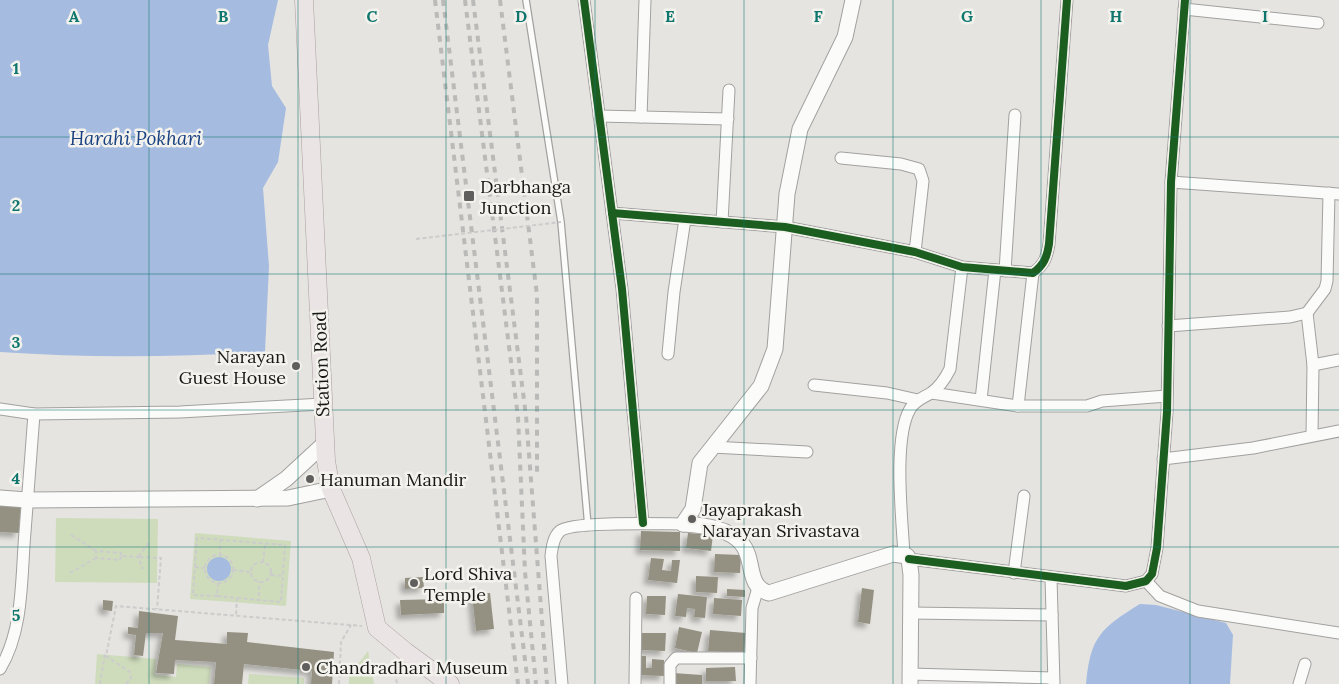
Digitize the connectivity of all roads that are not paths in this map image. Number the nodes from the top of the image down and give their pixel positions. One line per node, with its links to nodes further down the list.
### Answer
1 (304, 0): 35 (main road, Station Road)
2 (526, 0): 54 (lane)
3 (584, 0): 11 (street)
4 (645, 0): 12 (street)
5 (853, 0): 20 (main road)
6 (1066, 0): 24 (street)
7 (1185, 5): 8 (street); 15 (street)
8 (1318, 23)
9 (729, 90): 13 (street)
10 (1015, 115): 23 (street)
11 (599, 116): 12 (street); 17 (street)
12 (641, 117): 13 (street)
13 (728, 119): 19 (street)
14 (841, 158): 21 (street)
15 (1171, 182): 16 (street); 26 (street)
16 (1334, 193): 25 (street)
17 (612, 212): 18 (street); 51 (street)
18 (685, 219): 19 (street); 27 (street)
19 (722, 222): 20 (street)
20 (785, 227): 21 (street); 42 (main road)
21 (915, 252): 22 (street)
22 (962, 268): 23 (street); 31 (street)
23 (1000, 270): 24 (street); 34 (street)
24 (1033, 273): 36 (street)
25 (1307, 313): 26 (street); 29 (street)
26 (1168, 326): 32 (street)
27 (668, 354)
28 (1339, 360): 29 (street)
29 (1313, 366): 40 (street)
30 (814, 385): 33 (street)
31 (932, 393): 33 (street); 34 (street)
32 (1167, 396): 36 (street); 44 (street)
33 (918, 400): 55 (street)
34 (981, 400): 36 (street)
35 (323, 404): 38 (street); 41 (main road, Station Road)
36 (1018, 406)
37 (0, 409): 38 (street)
38 (34, 414): 49 (street)
39 (1339, 431): 40 (street)
40 (1312, 435): 44 (street)
41 (325, 443): 45 (main road, Station Road); 48 (main road)
42 (712, 447): 43 (street); 50 (main road)
43 (807, 452)
44 (1163, 459): 58 (street)
45 (331, 489): 48 (main road); 69 (main road, Station Road)
46 (1024, 496): 56 (street)
47 (0, 498): 49 (main road)
48 (257, 499): 49 (main road)
49 (27, 500): 66 (street)
50 (693, 509): 52 (main road); 53 (main road)
51 (643, 523): 52 (street); 54 (street)
52 (683, 524): 53 (main road)
53 (702, 525): 59 (main road)
54 (588, 526): 70 (street)
55 (907, 556): 56 (street); 59 (main road); 61 (main road)
56 (1014, 573): 57 (street)
57 (1051, 578): 58 (street); 62 (street)
58 (1146, 581): 63 (street)
59 (758, 588): 64 (street)
60 (636, 598): 71 (street)
61 (910, 613): 62 (street); 67 (main road)
62 (1052, 615): 68 (street)
63 (1339, 633)
64 (751, 658): 72 (street); 73 (street)
65 (1305, 664): 74 (street)
66 (0, 669)
67 (910, 679): 68 (street)
68 (1054, 681)
69 (450, 684)
70 (562, 684)
71 (635, 684)
72 (670, 684)
73 (750, 684)
74 (1299, 684)

